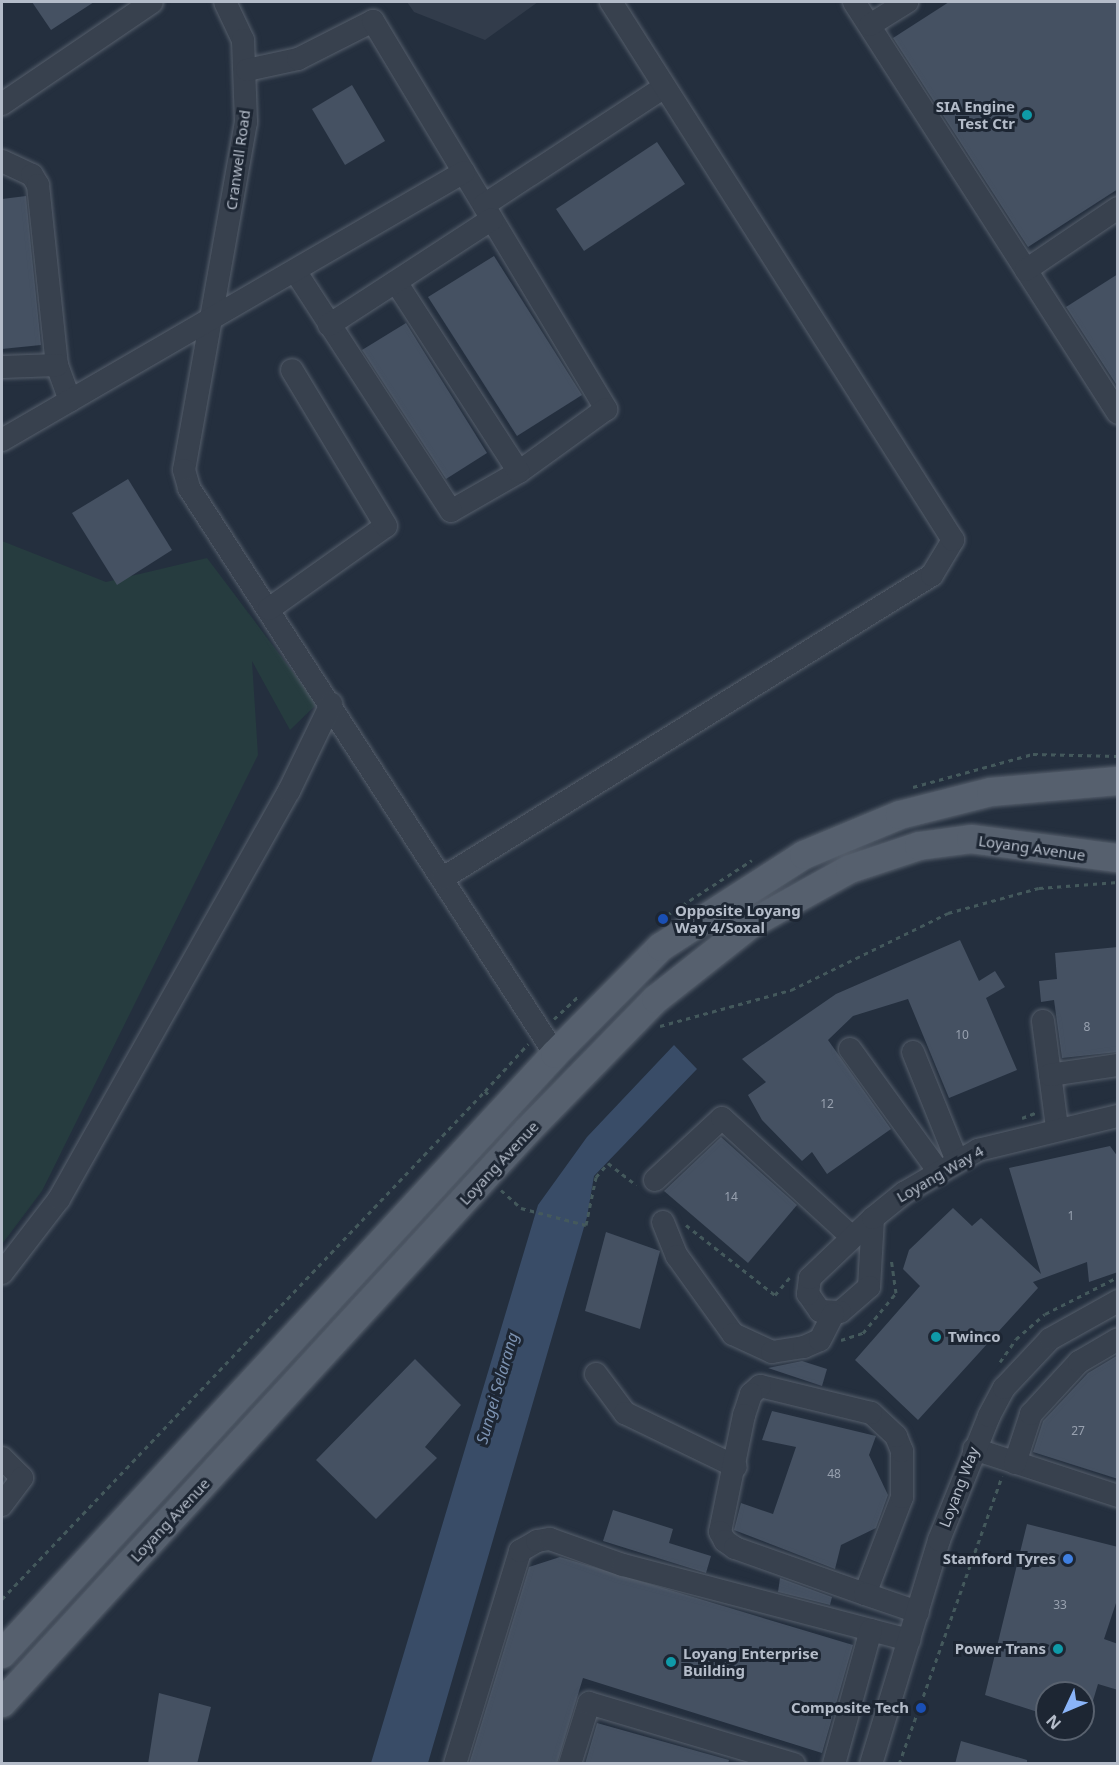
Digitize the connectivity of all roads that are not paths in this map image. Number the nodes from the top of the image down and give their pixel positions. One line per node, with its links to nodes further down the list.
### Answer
1 (152, 2): 9 (street)
2 (225, 2): 7 (street, Cranwell Road)
3 (610, 2): 8 (street)
4 (854, 2): 6 (street)
5 (907, 2): 6 (street)
6 (870, 25): 14 (street)
7 (247, 70): 11 (street); 17 (street, Cranwell Road)
8 (664, 87): 13 (street); 30 (street)
9 (2, 104)
10 (2, 161): 19 (street)
11 (464, 172): 13 (street); 15 (street)
12 (1118, 208): 14 (street)
13 (488, 212): 16 (street); 25 (street)
14 (1026, 270): 23 (street)
15 (296, 272): 17 (street); 18 (street)
16 (396, 282): 18 (street); 25 (street)
17 (212, 321): 22 (street); 26 (street, Cranwell Road)
18 (329, 325): 25 (street)
19 (57, 365): 20 (street); 22 (street)
20 (2, 367)
21 (292, 370): 26 (street)
22 (70, 401): 24 (street)
23 (1118, 413)
24 (2, 440)
25 (519, 472)
26 (268, 609): 27 (street, Cranwell Road)
27 (331, 704): 30 (street, Cranwell Road); 44 (street)
28 (1118, 781): 34 (main road)
29 (1118, 858): 60 (main road, Loyang Avenue)
30 (442, 878): 34 (street, Cranwell Road)
31 (1043, 1021): 36 (street)
32 (850, 1049): 39 (street)
33 (914, 1053): 39 (street)
34 (555, 1054): 59 (main road)
35 (1118, 1065): 36 (street)
36 (1050, 1075): 38 (street)
37 (1118, 1116): 38 (street, Loyang Way 4)
38 (1057, 1127): 39 (street, Loyang Way 4)
39 (948, 1166): 41 (street, Loyang Way 4)
40 (655, 1180): 43 (street)
41 (873, 1218): 43 (street, Loyang Way 4); 46 (street)
42 (663, 1222): 46 (street)
43 (852, 1237): 46 (street, Loyang Way 4)
44 (2, 1273)
45 (1118, 1301): 49 (street, Loyang Way)
46 (833, 1314)
47 (1118, 1339): 51 (street)
48 (596, 1374): 52 (street)
49 (974, 1449): 51 (street); 56 (street, Loyang Way)
50 (2, 1458): 54 (street)
51 (1010, 1461): 53 (street)
52 (736, 1467): 55 (street); 55 (street)
53 (1118, 1496)
54 (2, 1504)
55 (866, 1594): 56 (street)
56 (918, 1612): 58 (street, Loyang Way)
57 (871, 1630): 58 (street); 61 (street); 64 (street)
58 (909, 1640): 65 (street, Loyang Way)
59 (2, 1654)
60 (2, 1703)
61 (455, 1764)
62 (570, 1764): 63 (street)
63 (794, 1764)
64 (834, 1764)
65 (871, 1764)

